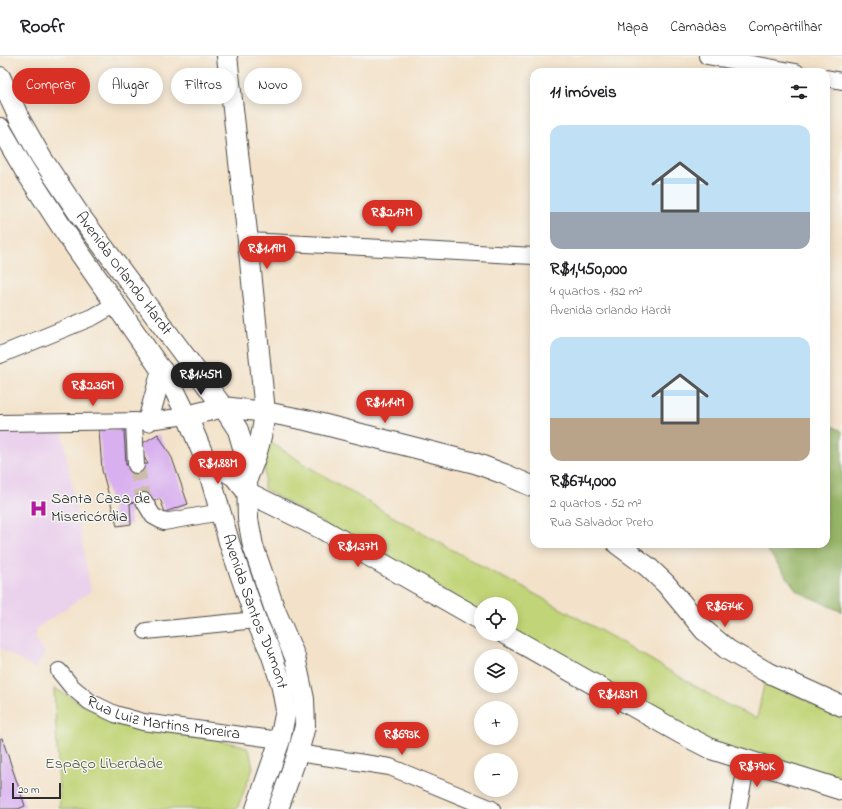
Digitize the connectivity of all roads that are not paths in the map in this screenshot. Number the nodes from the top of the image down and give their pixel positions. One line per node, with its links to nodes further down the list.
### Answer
1 (227, 56): 8 (main road)
2 (707, 56): 3 (street)
3 (747, 67)
4 (0, 77): 13 (main road, Avenida Orlando Hardt)
5 (830, 79): 6 (street)
6 (842, 81)
7 (0, 128): 10 (main road, Avenida Orlando Hardt)
8 (248, 241): 9 (street); 14 (main road)
9 (530, 256)
10 (116, 304): 11 (street); 12 (main road, Avenida Orlando Hardt)
11 (0, 356)
12 (162, 370): 15 (main road, Avenida Orlando Hardt); 16 (main road)
13 (222, 407): 14 (main road); 15 (main road); 20 (main road, Avenida Orlando Hardt)
14 (265, 412): 20 (main road); 21 (main road)
15 (187, 416): 16 (street); 18 (main road, Avenida Santos Dumont)
16 (141, 421): 17 (street); 19 (street)
17 (0, 423)
18 (206, 459): 20 (main road); 23 (main road, Avenida Santos Dumont)
19 (136, 464)
20 (247, 485): 25 (main road); 32 (main road, Avenida Santos Dumont)
21 (530, 485)
22 (144, 501): 23 (street)
23 (220, 512): 26 (main road, Avenida Santos Dumont)
24 (622, 548): 30 (main road)
25 (474, 616)
26 (256, 620): 27 (street); 31 (main road, Avenida Santos Dumont)
27 (146, 631)
28 (517, 641): 33 (main road)
29 (59, 671): 31 (street, Rua Luiz Martins Moreira)
30 (842, 706)
31 (280, 740): 35 (main road, Avenida Santos Dumont)
32 (298, 753): 36 (main road, Avenida Santos Dumont); 37 (street)
33 (747, 762): 34 (main road); 38 (street)
34 (842, 790)
35 (256, 809)
36 (278, 809)
37 (492, 809)
38 (738, 809)

